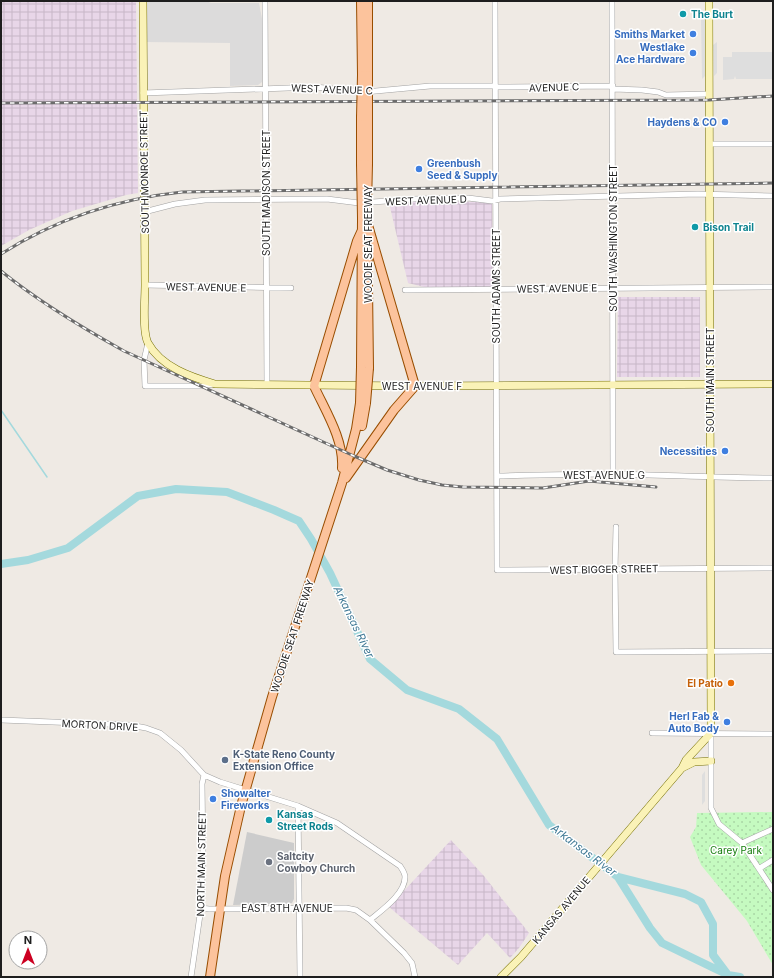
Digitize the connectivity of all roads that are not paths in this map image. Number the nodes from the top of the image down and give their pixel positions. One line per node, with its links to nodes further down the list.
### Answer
1 (143, 1): 12 (street, SOUTH MONROE STREET)
2 (265, 1): 11 (street, SOUTH MADISON STREET)
3 (361, 1): 8 (main road, WOODIE SEAT FREEWAY)
4 (368, 1): 8 (main road, WOODIE SEAT FREEWAY)
5 (495, 1): 9 (street, SOUTH ADAMS STREET)
6 (612, 1): 10 (street, SOUTH WASHINGTON STREET)
7 (709, 1): 13 (street, SOUTH MAIN STREET)
8 (364, 14): 22 (main road, WOODIE SEAT FREEWAY, bridge)
9 (496, 87): 10 (street, AVENUE C); 11 (street, WEST AVENUE C); 20 (street, SOUTH ADAMS STREET)
10 (613, 87): 13 (street, AVENUE C); 17 (street, SOUTH WASHINGTON STREET)
11 (266, 88): 12 (street, WEST AVENUE C); 19 (street, SOUTH MADISON STREET)
12 (143, 92): 21 (street, SOUTH MONROE STREET)
13 (709, 94): 14 (street, SOUTH MAIN STREET)
14 (709, 144): 15 (street); 16 (street, SOUTH MAIN STREET)
15 (773, 144)
16 (709, 194): 17 (street, WEST AVENUE D); 18 (street, WEST AVENUE D); 24 (street, SOUTH MAIN STREET)
17 (613, 196): 20 (street, WEST AVENUE D); 28 (street, SOUTH WASHINGTON STREET)
18 (773, 196)
19 (267, 199): 20 (street, WEST AVENUE D); 21 (street, WEST AVENUE D); 26 (street, SOUTH MADISON STREET)
20 (496, 200): 29 (street, SOUTH ADAMS STREET)
21 (144, 212): 23 (street, SOUTH MONROE STREET)
22 (365, 222): 38 (main road); 39 (main road); 44 (main road, WOODIE SEAT FREEWAY, bridge)
23 (145, 285): 26 (street, WEST AVENUE E); 31 (street, SOUTH MONROE STREET)
24 (710, 287): 25 (street, WEST AVENUE E); 28 (street, WEST AVENUE E); 37 (street, SOUTH MAIN STREET)
25 (773, 287)
26 (266, 288): 27 (street, WEST AVENUE E); 33 (street, SOUTH MADISON STREET)
27 (291, 288)
28 (613, 288): 29 (street, WEST AVENUE E); 36 (street, SOUTH WASHINGTON STREET)
29 (496, 289): 30 (street, WEST AVENUE E); 35 (street, SOUTH ADAMS STREET)
30 (405, 290)
31 (148, 343): 32 (street, WEST AVENUE F); 32 (street)
32 (215, 384): 33 (street, WEST AVENUE F)
33 (267, 384): 38 (street, WEST AVENUE F)
34 (773, 384): 37 (street, WEST AVENUE F)
35 (497, 385): 36 (street, WEST AVENUE F); 39 (street, WEST AVENUE F); 41 (street, SOUTH ADAMS STREET)
36 (613, 385): 37 (street, WEST AVENUE F); 40 (street, SOUTH WASHINGTON STREET)
37 (710, 385): 42 (street, SOUTH MAIN STREET)
38 (314, 386): 39 (street, WEST AVENUE F); 44 (main road)
39 (415, 386): 44 (main road)
40 (613, 474): 41 (street, WEST AVENUE G); 42 (street, WEST AVENUE G)
41 (497, 476): 48 (street, SOUTH ADAMS STREET)
42 (710, 477): 43 (street, WEST AVENUE G); 46 (street, SOUTH MAIN STREET)
43 (773, 478)
44 (340, 487): 60 (main road, WOODIE SEAT FREEWAY)
45 (616, 527): 49 (street)
46 (710, 568): 47 (street, WEST BIGGER STREET); 49 (street, WEST BIGGER STREET); 50 (street, SOUTH MAIN STREET)
47 (773, 568)
48 (497, 570): 49 (street, WEST BIGGER STREET)
49 (615, 570): 50 (street)
50 (711, 651): 51 (street); 54 (street, SOUTH MAIN STREET)
51 (773, 651)
52 (1, 720): 59 (street, MORTON DRIVE)
53 (652, 733): 54 (street)
54 (711, 733): 55 (street); 56 (street, KANSAS AVENUE); 57 (street, SOUTH MAIN STREET)
55 (773, 734)
56 (688, 759): 57 (street); 58 (street, KANSAS AVENUE)
57 (711, 759): 58 (street); 63 (street, SOUTH MAIN STREET)
58 (682, 768): 75 (street, KANSAS AVENUE)
59 (204, 775): 60 (street); 67 (street, NORTH MAIN STREET)
60 (245, 789): 61 (street); 69 (main road, NORTH MAIN STREET)
61 (298, 806): 68 (street); 70 (street)
62 (773, 829): 63 (street)
63 (742, 843): 65 (street)
64 (773, 860): 65 (street)
65 (760, 868): 66 (street)
66 (773, 890)
67 (201, 908): 69 (street, EAST 8TH AVENUE); 71 (street, NORTH MAIN STREET)
68 (300, 908): 69 (street, EAST 8TH AVENUE); 70 (street, EAST 8TH AVENUE); 73 (street)
69 (219, 909): 72 (main road, NORTH MAIN STREET)
70 (370, 920): 74 (street, EAST 8TH AVENUE)
71 (191, 977)
72 (210, 977)
73 (300, 977)
74 (415, 977)
75 (501, 977)

